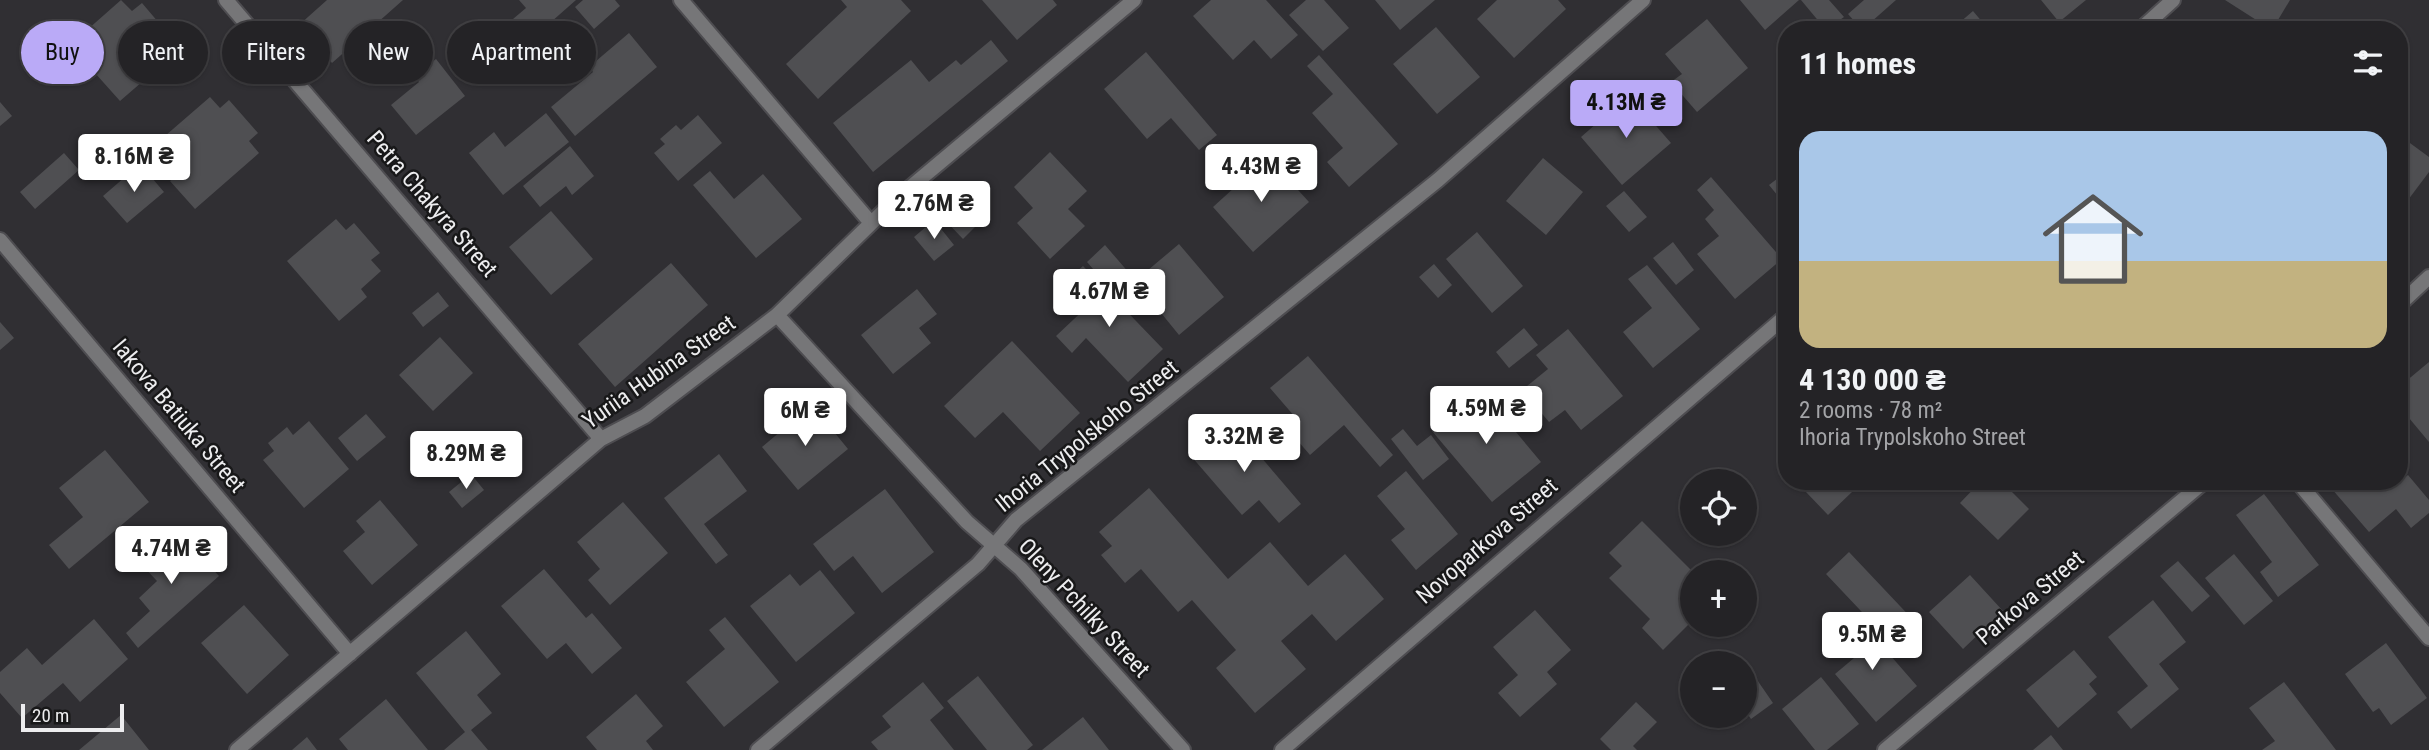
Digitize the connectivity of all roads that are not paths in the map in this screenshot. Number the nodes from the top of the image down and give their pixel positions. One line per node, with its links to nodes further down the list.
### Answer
1 (226, 0): 13 (street, Petra Chakyra Street)
2 (681, 0): 7 (street)
3 (1134, 0): 7 (street, Yuriia Hubina Street)
4 (1643, 0): 16 (street, Ihoria Trypolskoho Street)
5 (2173, 0): 6 (street)
6 (2150, 21)
7 (871, 223): 11 (street, Yuriia Hubina Street)
8 (0, 240): 18 (street, Iakova Batiuka Street)
9 (2429, 277): 10 (street)
10 (2408, 297)
11 (777, 314): 13 (street, Yuriia Hubina Street); 16 (street, Oleny Pchilky Street)
12 (1778, 323): 22 (street, Novoparkova Street)
13 (601, 439): 18 (street, Yuriia Hubina Street)
14 (2195, 490): 23 (street, Parkova Street)
15 (2305, 490): 17 (street)
16 (994, 545): 20 (street, Ihoria Trypolskoho Street); 21 (street, Oleny Pchilky Street)
17 (2429, 638)
18 (350, 654): 19 (street, Yuriia Hubina Street)
19 (237, 750)
20 (758, 750)
21 (1183, 750)
22 (1282, 750)
23 (1885, 750)

